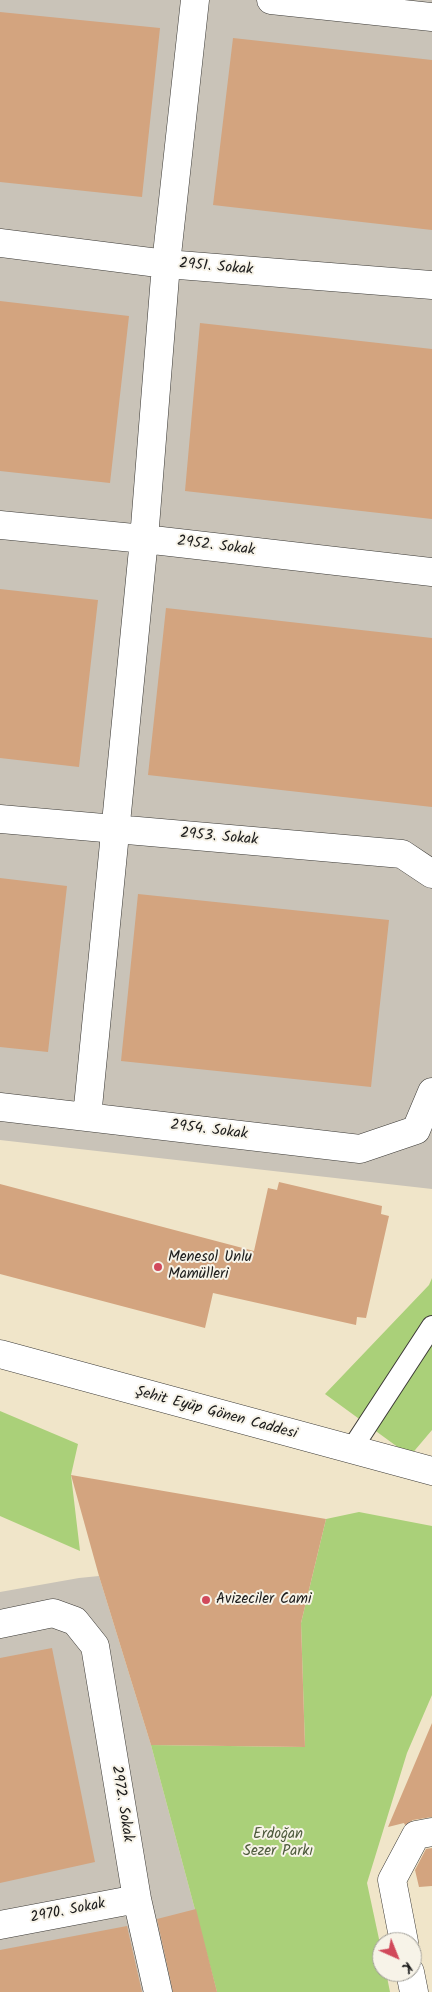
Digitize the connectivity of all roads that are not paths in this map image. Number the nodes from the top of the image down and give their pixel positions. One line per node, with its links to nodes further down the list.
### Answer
1 (195, 0): 5 (street)
2 (271, 0): 3 (street)
3 (432, 18)
4 (0, 244): 5 (street, 2951. Sokak)
5 (166, 264): 6 (street, 2951. Sokak); 8 (street)
6 (432, 285)
7 (0, 526): 8 (street, 2952. Sokak)
8 (144, 539): 9 (street, 2952. Sokak); 11 (street)
9 (432, 572)
10 (0, 819): 11 (street, 2953. Sokak)
11 (114, 830): 12 (street, 2953. Sokak); 15 (street)
12 (432, 874)
13 (432, 1092): 15 (street, 2954. Sokak)
14 (0, 1107): 15 (street, 2954. Sokak)
15 (87, 1117)
16 (432, 1326): 18 (lane)
17 (0, 1354): 18 (street, Şehit Eyüp Gönen Caddesi)
18 (351, 1450): 19 (street, Şehit Eyüp Gönen Caddesi)
19 (432, 1471)
20 (0, 1624): 22 (street, 2972. Sokak)
21 (432, 1832): 24 (street)
22 (137, 1899): 23 (street, 2970. Sokak); 25 (street, 2972. Sokak)
23 (0, 1925)
24 (402, 1932)
25 (158, 1992)

